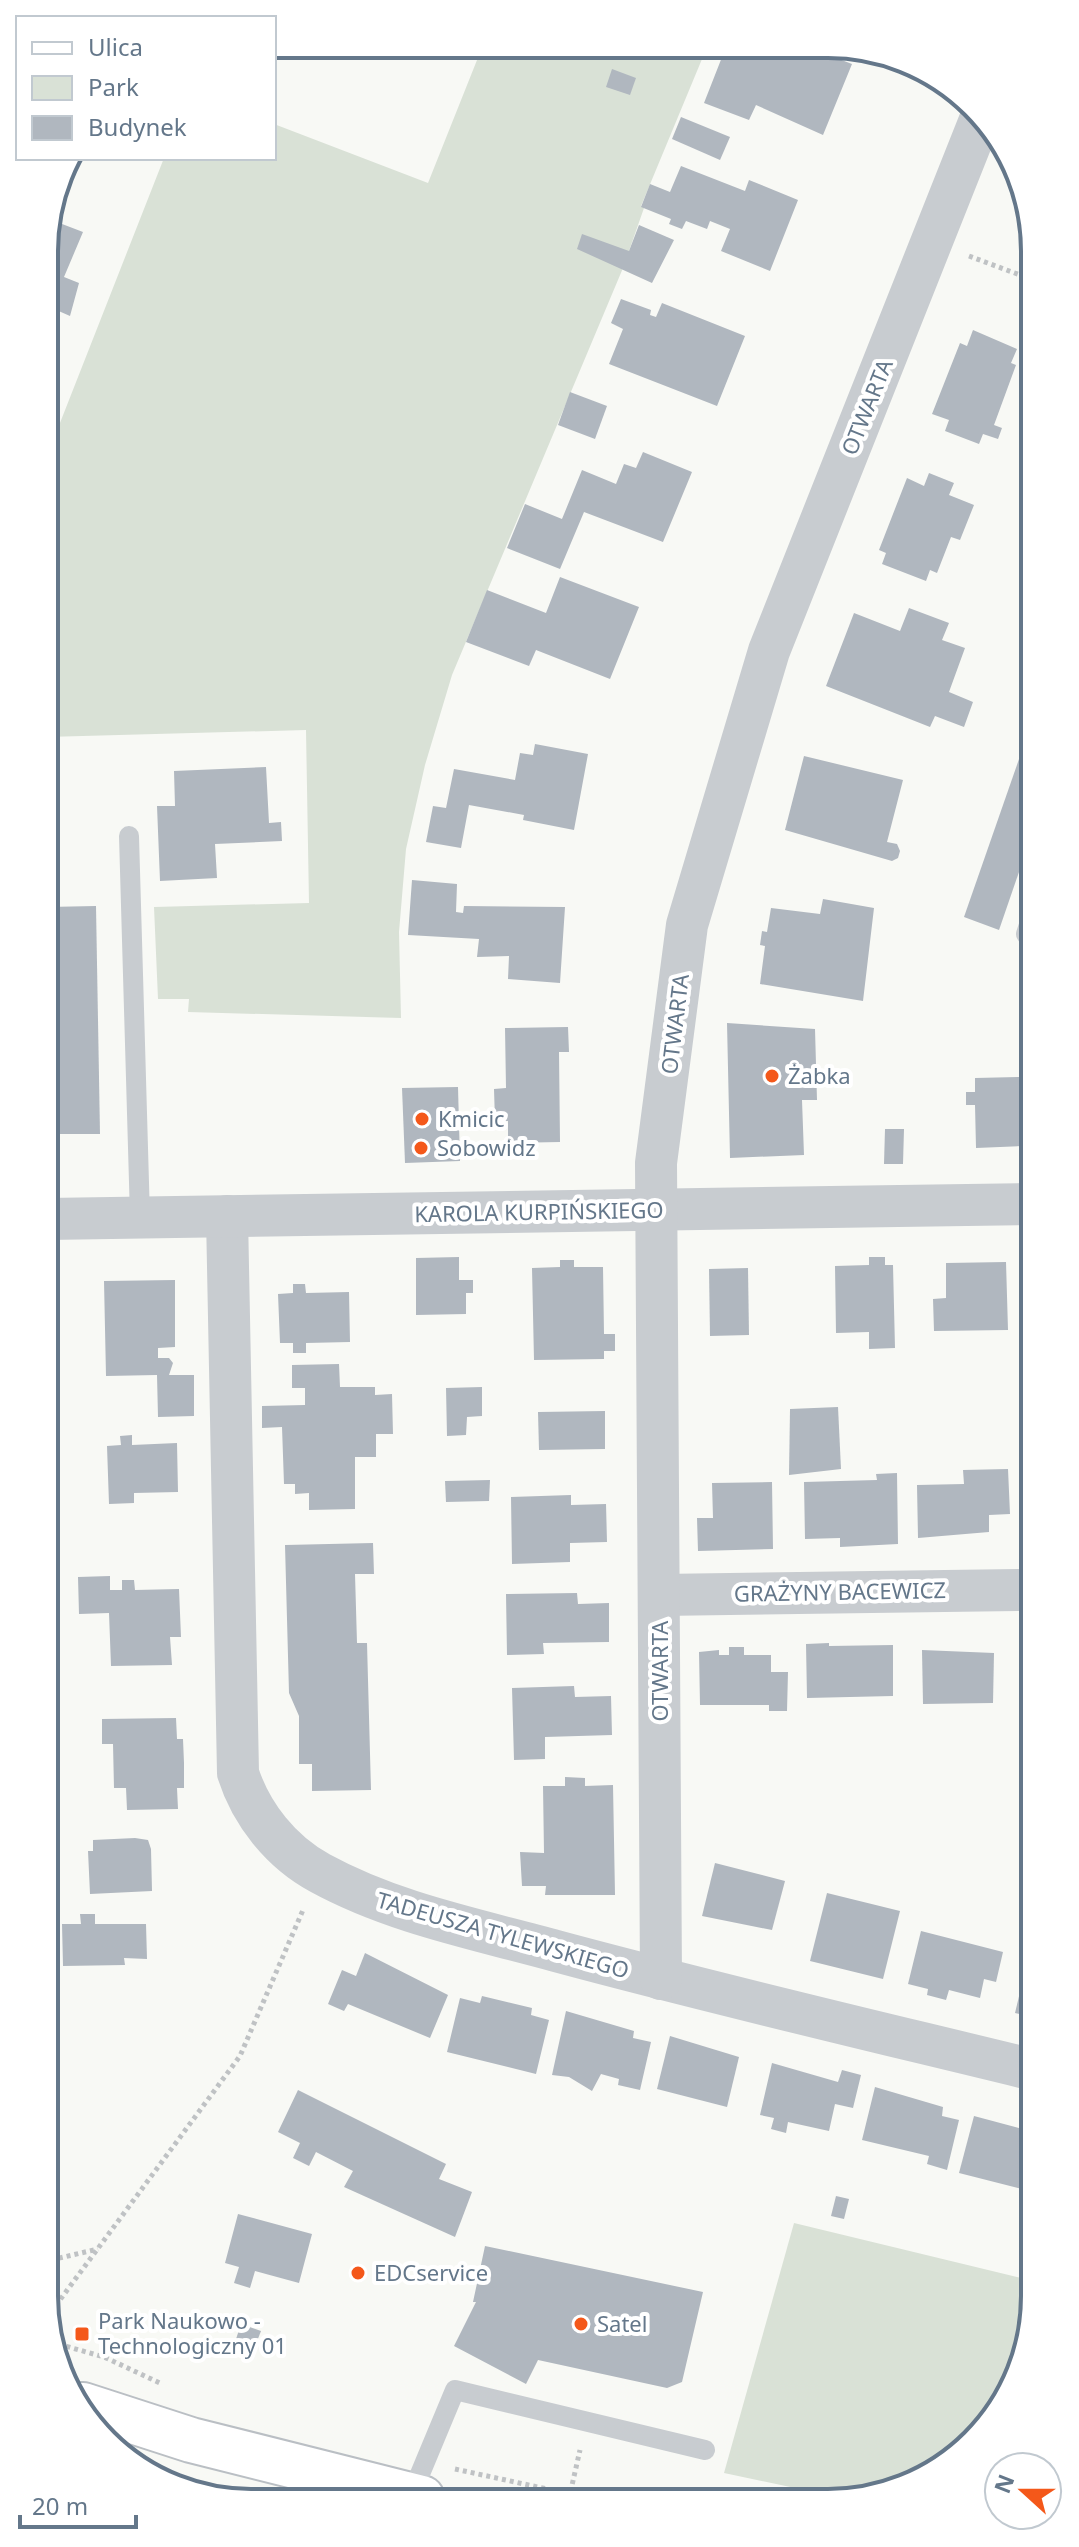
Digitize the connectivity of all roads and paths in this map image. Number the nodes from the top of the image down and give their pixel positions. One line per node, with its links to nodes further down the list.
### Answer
1 (977, 128): 6 (street, OTWARTA)
2 (966, 254): 3 (path)
3 (1021, 275)
4 (129, 836): 8 (lane)
5 (1021, 1204): 6 (street, KAROLA KURPIŃSKIEGO)
6 (656, 1210): 7 (street, KAROLA KURPIŃSKIEGO); 11 (street, OTWARTA)
7 (227, 1216): 8 (street, KAROLA KURPIŃSKIEGO); 13 (street, TADEUSZA TYLEWSKIEGO)
8 (140, 1217): 9 (street, KAROLA KURPIŃSKIEGO)
9 (58, 1219)
10 (1020, 1590): 11 (street, GRAŻYNY BACEWICZ)
11 (660, 1595): 13 (street, OTWARTA)
12 (302, 1913): 15 (path)
13 (661, 1979): 14 (street, TADEUSZA TYLEWSKIEGO)
14 (1021, 2067)
15 (99, 2249): 16 (path); 17 (path)
16 (58, 2258)
17 (58, 2302)
18 (94, 2409): 21 (main road)
19 (705, 2450): 22 (lane)
20 (579, 2452): 23 (path)
21 (383, 2489)
22 (417, 2489)
23 (571, 2489)

